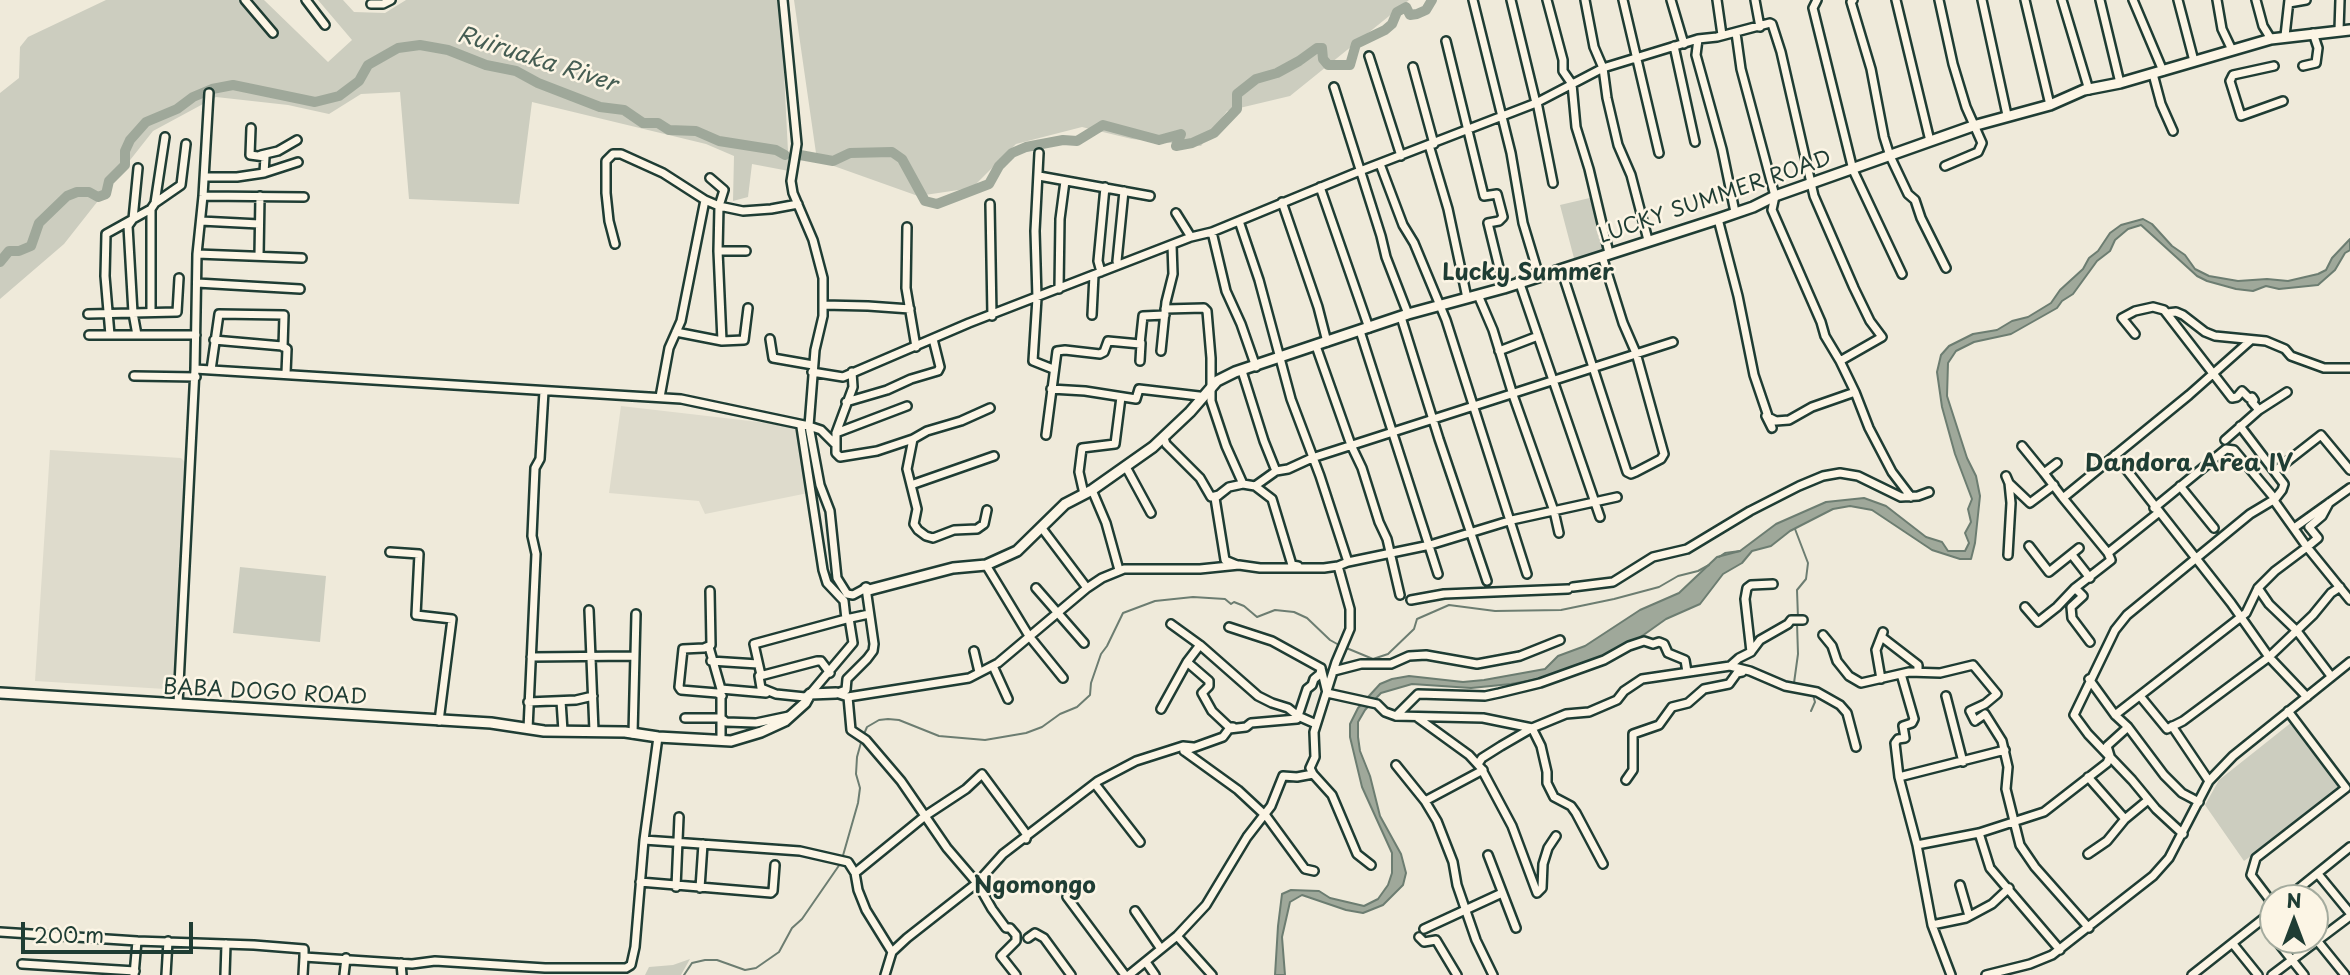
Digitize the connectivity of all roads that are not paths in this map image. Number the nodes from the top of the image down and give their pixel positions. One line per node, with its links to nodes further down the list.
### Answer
1 (245, 0): 33 (street)
2 (306, 0): 29 (street)
3 (391, 0): 28 (street)
4 (783, 0): 100 (street)
5 (1474, 0): 61 (street)
6 (1511, 0): 57 (street)
7 (1547, 0): 53 (street)
8 (1585, 0): 50 (street)
9 (1623, 0): 45 (street)
10 (1671, 0): 41 (street)
11 (1717, 0): 36 (street)
12 (1755, 0): 30 (street)
13 (1817, 0): 81 (street)
14 (1853, 0): 76 (street)
15 (1896, 0): 68 (street)
16 (1939, 0): 62 (street)
17 (1982, 0): 60 (street)
18 (2025, 0): 59 (street)
19 (2062, 0): 55 (street)
20 (2100, 0): 52 (street)
21 (2133, 0): 51 (street)
22 (2178, 0): 46 (street)
23 (2217, 0): 43 (street)
24 (2256, 0): 39 (street)
25 (2306, 0): 27 (street)
26 (2340, 0): 31 (street)
27 (2289, 1): 37 (street)
28 (371, 4)
29 (325, 26)
30 (1760, 27): 34 (street); 89 (street)
31 (2339, 30): 32 (street, LUCKY SUMMER ROAD); 35 (street, LUCKY SUMMER ROAD)
32 (2350, 30)
33 (273, 33)
34 (1736, 33): 36 (street); 96 (street)
35 (2313, 33): 37 (street, LUCKY SUMMER ROAD); 49 (street)
36 (1722, 35): 38 (street)
37 (2285, 36): 39 (street, LUCKY SUMMER ROAD)
38 (1698, 39): 41 (street); 104 (street)
39 (2271, 39): 43 (street, LUCKY SUMMER ROAD)
40 (1446, 41): 64 (street)
41 (1684, 44): 42 (street)
42 (1674, 46): 45 (street); 69 (street)
43 (2232, 50): 46 (street, LUCKY SUMMER ROAD)
44 (1369, 56): 75 (street)
45 (1634, 57): 50 (street); 73 (street)
46 (2194, 61): 51 (street, LUCKY SUMMER ROAD)
47 (1413, 66): 71 (street)
48 (2274, 66): 58 (street)
49 (2303, 66)
50 (1603, 68): 53 (street); 114 (street)
51 (2158, 72): 52 (street, LUCKY SUMMER ROAD); 65 (street)
52 (2120, 83): 55 (street, LUCKY SUMMER ROAD)
53 (1572, 84): 57 (street); 120 (street)
54 (1334, 87): 82 (street)
55 (2089, 90): 59 (street, LUCKY SUMMER ROAD)
56 (209, 93): 85 (street)
57 (1537, 102): 61 (street); 88 (street)
58 (2283, 102)
59 (2050, 105): 60 (street, LUCKY SUMMER ROAD)
60 (2007, 115): 62 (street, LUCKY SUMMER ROAD)
61 (1502, 116): 64 (street); 128 (street)
62 (1973, 126): 68 (street, LUCKY SUMMER ROAD); 79 (street)
63 (251, 128): 74 (street)
64 (1468, 130): 71 (street); 132 (street)
65 (2173, 131)
66 (165, 137): 102 (street)
67 (296, 140): 74 (street)
68 (1930, 141): 76 (street, LUCKY SUMMER ROAD)
69 (1695, 142)
70 (186, 144): 102 (street)
71 (1431, 145): 75 (street); 137 (street)
72 (1040, 153): 84 (street)
73 (1659, 153)
74 (250, 155): 83 (street)
75 (1401, 156): 78 (street)
76 (1890, 156): 81 (street, LUCKY SUMMER ROAD); 124 (street)
77 (298, 162): 83 (street)
78 (1380, 164): 82 (street); 139 (street)
79 (1945, 166)
80 (138, 168): 106 (street)
81 (1853, 170): 89 (street, LUCKY SUMMER ROAD); 127 (street)
82 (1360, 171): 91 (street); 149 (street)
83 (264, 173): 85 (street)
84 (1038, 176): 90 (street); 136 (street)
85 (205, 177): 93 (street)
86 (710, 178): 103 (street)
87 (1065, 181): 134 (street)
88 (1553, 183)
89 (1812, 183): 96 (street, LUCKY SUMMER ROAD); 175 (street)
90 (1105, 187): 92 (street); 126 (street)
91 (1321, 187): 99 (street); 151 (street)
92 (1124, 191): 95 (street); 123 (street)
93 (203, 196): 94 (street); 108 (street)
94 (260, 196): 97 (street); 110 (street)
95 (1150, 196)
96 (1775, 196): 104 (street, LUCKY SUMMER ROAD); 175 (street)
97 (304, 197)
98 (705, 200): 103 (street); 115 (street); 152 (street)
99 (1282, 202): 109 (street); 164 (street)
100 (797, 204): 103 (street); 138 (street)
101 (990, 204): 150 (street)
102 (153, 206): 106 (street); 142 (street)
103 (719, 206): 117 (street)
104 (1735, 212): 107 (street, LUCKY SUMMER ROAD)
105 (1176, 213): 113 (street)
106 (133, 219): 144 (street); 147 (street)
107 (1718, 219): 114 (street, LUCKY SUMMER ROAD); 192 (street)
108 (201, 221): 110 (street); 119 (street)
109 (1239, 221): 112 (street); 173 (street)
110 (259, 225): 121 (street)
111 (907, 227): 141 (street)
112 (1212, 232): 113 (street); 176 (street)
113 (1191, 237): 116 (street)
114 (1648, 240): 120 (street, LUCKY SUMMER ROAD)
115 (615, 244)
116 (1171, 245): 126 (street); 143 (street)
117 (718, 251): 118 (street); 163 (street)
118 (746, 251)
119 (197, 254): 121 (street); 131 (street)
120 (1605, 254): 125 (street, LUCKY SUMMER ROAD); 172 (street)
121 (260, 256): 122 (street)
122 (302, 258)
123 (1118, 261)
124 (1946, 268)
125 (1562, 269): 128 (street, LUCKY SUMMER ROAD); 180 (street)
126 (1098, 274): 134 (street); 148 (street)
127 (1902, 274)
128 (1538, 276): 130 (street, LUCKY SUMMER ROAD)
129 (178, 278): 142 (street)
130 (1519, 281): 132 (street, LUCKY SUMMER ROAD); 158 (street)
131 (197, 283): 133 (street); 157 (street)
132 (1504, 288): 135 (street, LUCKY SUMMER ROAD)
133 (300, 289)
134 (1059, 289): 136 (street)
135 (1478, 295): 137 (street, LUCKY SUMMER ROAD); 171 (street)
136 (1037, 298): 150 (street); 179 (street)
137 (1467, 298): 139 (street, LUCKY SUMMER ROAD)
138 (823, 305): 141 (street); 177 (street)
139 (1441, 305): 149 (street, LUCKY SUMMER ROAD); 200 (street)
140 (748, 307): 163 (street)
141 (910, 309): 169 (street)
142 (151, 312): 144 (street)
143 (1165, 312): 166 (street); 170 (street); 190 (street)
144 (133, 313): 147 (street); 156 (street)
145 (2167, 313): 153 (street); 162 (street); 186 (street)
146 (88, 314): 147 (street)
147 (107, 314): 155 (street)
148 (1092, 315)
149 (1405, 315): 151 (street, LUCKY SUMMER ROAD); 203 (street)
150 (992, 316): 160 (street)
151 (1365, 329): 164 (street, LUCKY SUMMER ROAD); 206 (street)
152 (676, 332): 163 (street); 196 (street)
153 (2135, 334)
154 (89, 335): 155 (street)
155 (110, 335): 156 (street)
156 (137, 335): 157 (street)
157 (196, 335): 184 (street)
158 (1538, 335): 171 (street); 188 (street)
159 (769, 339): 177 (street)
160 (933, 339): 169 (street); 198 (street)
161 (214, 340): 168 (street); 168 (street); 181 (street)
162 (2250, 340): 178 (street); 186 (street)
163 (722, 341)
164 (1327, 342): 167 (street, LUCKY SUMMER ROAD)
165 (1673, 342): 172 (street)
166 (1141, 343): 174 (street); 179 (street)
167 (1316, 345): 173 (street, LUCKY SUMMER ROAD); 213 (street)
168 (283, 347): 185 (street)
169 (916, 347): 183 (street)
170 (1161, 351)
171 (1499, 351): 194 (street)
172 (1636, 353): 180 (street); 180 (street)
173 (1280, 357): 176 (street, LUCKY SUMMER ROAD); 217 (street)
174 (1140, 361)
175 (1840, 361): 192 (street)
176 (1256, 367): 182 (street, LUCKY SUMMER ROAD)
177 (813, 368): 183 (street); 204 (street)
178 (2350, 368)
179 (1053, 369): 189 (street)
180 (1593, 369): 188 (street)
181 (211, 370): 184 (street); 185 (street)
182 (1242, 371): 190 (street, LUCKY SUMMER ROAD); 221 (street)
183 (852, 372): 198 (street)
184 (195, 373): 187 (street); 338 (street)
185 (286, 373): 191 (street)
186 (2213, 373): 202 (street); 215 (street)
187 (134, 376)
188 (1554, 382): 194 (street); 237 (street)
189 (1051, 389): 197 (street); 208 (street)
190 (1209, 389): 209 (street, LUCKY SUMMER ROAD); 224 (street)
191 (544, 391): 196 (street); 303 (street)
192 (1855, 392): 233 (street)
193 (2287, 392): 202 (street)
194 (1513, 395): 200 (street); 241 (street)
195 (1199, 396): 197 (street)
196 (660, 397): 204 (street)
197 (1121, 397): 230 (street)
198 (846, 402): 207 (street)
199 (907, 406): 207 (street)
200 (1474, 406): 203 (street); 244 (street)
201 (990, 408): 210 (street)
202 (2259, 410): 205 (street)
203 (1433, 420): 206 (street); 248 (street)
204 (805, 426): 212 (street); 272 (street); 287 (street)
205 (2241, 426): 211 (street); 222 (street)
206 (1394, 431): 213 (street); 250 (street)
207 (835, 433): 212 (street)
208 (1046, 435)
209 (1164, 438): 219 (street, LUCKY SUMMER ROAD); 234 (street)
210 (913, 439): 212 (street); 225 (street)
211 (2225, 440)
212 (834, 443)
213 (1351, 446): 217 (street); 255 (street)
214 (2022, 446): 223 (street)
215 (2115, 455): 235 (street); 240 (street)
216 (994, 456): 225 (street)
217 (1312, 457): 221 (street); 260 (street)
218 (2057, 463): 223 (street)
219 (1126, 467): 230 (street, LUCKY SUMMER ROAD); 242 (street)
220 (2350, 470): 222 (street)
221 (1276, 471): 227 (street)
222 (2275, 471): 236 (street)
223 (2044, 473): 226 (street)
224 (1243, 484): 227 (street); 234 (street)
225 (911, 485): 239 (street)
226 (2054, 485): 235 (street); 257 (street)
227 (1255, 486): 264 (street)
228 (2180, 486): 236 (street); 240 (street); 246 (street)
229 (2350, 488): 238 (street)
230 (1088, 492): 245 (street, LUCKY SUMMER ROAD); 265 (street)
231 (1929, 492): 233 (street)
232 (1616, 497): 237 (street)
233 (1911, 497): 279 (street)
234 (1215, 498): 262 (street)
235 (2063, 498): 256 (street)
236 (2276, 499): 247 (street); 259 (street)
237 (1594, 501): 241 (street); 243 (street)
238 (2329, 503): 247 (street); 252 (street)
239 (987, 510)
240 (2156, 510): 256 (street); 259 (street)
241 (1554, 511): 244 (street); 249 (street)
242 (1151, 513)
243 (1600, 517)
244 (1512, 520): 248 (street); 267 (street)
245 (1041, 527): 261 (street, LUCKY SUMMER ROAD); 274 (street)
246 (2214, 528)
247 (2294, 528): 252 (street)
248 (1471, 533): 250 (street); 269 (street)
249 (1559, 533)
250 (1430, 545): 255 (street); 266 (street)
251 (2029, 546): 258 (street)
252 (2307, 547): 271 (street); 276 (street)
253 (2079, 548): 258 (street)
254 (390, 552): 348 (street)
255 (1391, 552): 260 (street); 278 (street)
256 (2108, 553): 268 (street)
257 (2008, 555)
258 (2072, 555): 268 (street)
259 (2196, 560): 286 (street); 323 (street)
260 (1348, 562): 263 (street)
261 (986, 565): 272 (street, LUCKY SUMMER ROAD); 293 (street)
262 (1239, 565): 264 (street); 265 (street)
263 (1338, 566): 264 (street); 312 (street)
264 (1307, 568)
265 (1119, 570): 274 (street)
266 (1438, 574)
267 (1527, 574)
268 (2090, 578): 275 (street)
269 (1487, 581)
270 (1773, 584): 300 (street)
271 (2340, 587): 280 (street); 291 (street)
272 (866, 588): 285 (street)
273 (1036, 588): 283 (street)
274 (1087, 588): 283 (street)
275 (2075, 588): 281 (street); 295 (street)
276 (2258, 589): 286 (street); 291 (street)
277 (710, 591): 298 (street)
278 (1400, 595)
279 (1411, 600)
280 (2350, 600)
281 (2025, 607)
282 (589, 610): 301 (street)
283 (1058, 613): 293 (street); 296 (street)
284 (636, 614): 302 (street)
285 (869, 614): 287 (street); 326 (street)
286 (2240, 618): 304 (street); 333 (street)
287 (847, 619): 308 (street); 317 (street)
288 (1800, 619): 300 (street)
289 (1171, 624): 297 (street)
290 (1229, 627): 311 (street)
291 (2297, 631): 304 (street); 320 (street)
292 (1823, 635): 322 (street)
293 (1029, 636): 309 (street); 321 (street)
294 (1560, 640): 312 (street)
295 (2090, 642)
296 (1084, 643)
297 (1200, 645): 306 (street); 343 (street)
298 (709, 647): 305 (street); 324 (street)
299 (974, 651): 315 (street)
300 (1751, 652): 310 (street)
301 (590, 656): 302 (street); 303 (street); 330 (street)
302 (634, 656): 357 (street)
303 (531, 657): 337 (street)
304 (2269, 657): 334 (street); 350 (street)
305 (711, 661): 308 (street); 324 (street)
306 (1187, 662): 339 (street); 351 (street)
307 (2350, 662): 320 (street)
308 (758, 664): 319 (street)
309 (993, 666): 315 (street); 335 (street)
310 (1730, 666): 313 (street); 316 (street)
311 (1321, 668): 327 (street); 343 (street)
312 (1334, 671): 327 (street)
313 (1750, 671): 360 (street); 370 (street)
314 (1919, 671): 318 (street); 322 (street); 362 (street)
315 (979, 672): 331 (street)
316 (1687, 672): 344 (street); 353 (street)
317 (830, 673): 319 (street); 329 (street)
318 (1901, 674): 322 (street); 368 (street)
319 (759, 676): 328 (street)
320 (2331, 676): 334 (street)
321 (1063, 678)
322 (1881, 679)
323 (2089, 679): 341 (street); 363 (street)
324 (722, 692): 328 (street); 346 (street)
325 (0, 693): 338 (street, BABA DOGO ROAD)
326 (836, 693): 329 (street); 331 (street)
327 (1327, 693): 344 (street); 349 (street)
328 (776, 694): 329 (street)
329 (810, 694): 342 (street, BABA DOGO ROAD)
330 (593, 696): 336 (street); 356 (street)
331 (848, 696): 377 (street)
332 (1946, 696): 364 (street)
333 (2140, 696): 341 (street); 350 (street)
334 (2307, 697): 340 (street)
335 (1009, 699)
336 (561, 701): 337 (street); 355 (street)
337 (528, 702): 354 (street)
338 (178, 704): 348 (street, BABA DOGO ROAD)
339 (1161, 709)
340 (2288, 711): 371 (street); 405 (street)
341 (2115, 715): 352 (street)
342 (789, 716): 346 (street); 359 (street, BABA DOGO ROAD)
343 (1298, 716): 349 (street); 351 (street)
344 (1396, 716): 347 (street)
345 (685, 718): 346 (street)
346 (721, 718): 359 (street)
347 (1417, 718): 353 (street); 366 (street)
348 (439, 721): 354 (street, BABA DOGO ROAD)
349 (1316, 724): 367 (street)
350 (2172, 726): 371 (street)
351 (1241, 727): 361 (street)
352 (2128, 727): 363 (street); 375 (street)
353 (1532, 728): 366 (street); 395 (street)
354 (528, 729): 355 (street, BABA DOGO ROAD)
355 (563, 731): 356 (street, BABA DOGO ROAD)
356 (594, 732): 357 (street, BABA DOGO ROAD)
357 (633, 734): 358 (street, BABA DOGO ROAD)
358 (658, 737): 359 (street, BABA DOGO ROAD); 385 (street)
359 (721, 740)
360 (1856, 747)
361 (1184, 748): 372 (street); 376 (street)
362 (2005, 750): 364 (street); 380 (street)
363 (2110, 756): 369 (street); 373 (street)
364 (1963, 762): 368 (street)
365 (1396, 765): 374 (street)
366 (1480, 767): 374 (street); 383 (street)
367 (1313, 774): 376 (street); 396 (street)
368 (1899, 777): 389 (street)
369 (2088, 777): 379 (street); 380 (street)
370 (1626, 780)
371 (2210, 781): 375 (street)
372 (1095, 784): 384 (street); 387 (street)
373 (2148, 800): 379 (street); 382 (street)
374 (1424, 801): 411 (street)
375 (2199, 802): 382 (street)
376 (1264, 813): 398 (street); 422 (street)
377 (925, 816): 384 (street); 399 (street); 401 (street)
378 (679, 817): 386 (street)
379 (2125, 818): 392 (street)
380 (2015, 822): 381 (street); 418 (street)
381 (1979, 833): 389 (street); 408 (street)
382 (2183, 834): 418 (street)
383 (1556, 836)
384 (1022, 839): 401 (street)
385 (644, 841): 386 (street); 402 (street)
386 (678, 841): 388 (street); 406 (street)
387 (1140, 842)
388 (703, 844): 399 (street); 407 (street)
389 (1917, 845): 416 (street)
390 (2350, 847): 391 (street)
391 (2343, 853): 394 (street); 400 (street)
392 (2088, 854)
393 (1488, 855): 409 (street)
394 (2350, 860)
395 (1603, 864)
396 (1370, 865)
397 (775, 866): 407 (street)
398 (1314, 871)
399 (855, 873): 431 (street)
400 (2318, 874): 403 (street); 413 (street)
401 (978, 882): 431 (street); 451 (street)
402 (640, 883): 406 (street); 441 (street)
403 (2305, 884)
404 (1960, 885): 414 (street)
405 (2259, 886)
406 (676, 887): 407 (street)
407 (701, 888)
408 (2009, 888): 414 (street); 430 (street)
409 (1502, 893): 411 (street); 417 (street)
410 (1067, 897): 453 (street)
411 (1466, 909): 419 (street); 457 (street)
412 (1135, 911): 429 (street)
413 (2350, 914): 420 (street)
414 (1969, 916): 416 (street)
415 (2259, 922): 428 (street)
416 (1932, 925): 458 (street)
417 (1516, 928)
418 (2089, 928): 430 (street)
419 (1424, 929)
420 (2329, 929)
421 (0, 932): 425 (street)
422 (1177, 936): 429 (street); 455 (street)
423 (1419, 937): 456 (street)
424 (1028, 938): 452 (street)
425 (137, 941): 426 (street); 442 (street)
426 (168, 941): 427 (street); 444 (street)
427 (226, 944): 435 (street); 445 (street)
428 (2233, 944): 460 (street); 461 (street)
429 (1161, 949): 438 (street)
430 (2060, 950): 459 (street)
431 (892, 952): 450 (street)
432 (2329, 953): 443 (street)
433 (2287, 954): 437 (street)
434 (2297, 954): 437 (street)
435 (304, 957): 436 (street); 446 (street)
436 (346, 958): 439 (street); 447 (street)
437 (2291, 959): 462 (street); 463 (street)
438 (1146, 962): 453 (street); 454 (street)
439 (401, 963): 441 (street); 448 (street)
440 (22, 964): 442 (street)
441 (512, 966): 449 (street)
442 (135, 973)
443 (2348, 974)
444 (166, 975)
445 (225, 975)
446 (303, 975)
447 (344, 975)
448 (402, 975)
449 (514, 975)
450 (885, 975)
451 (1016, 975)
452 (1071, 975)
453 (1127, 975)
454 (1156, 975)
455 (1212, 975)
456 (1457, 975)
457 (1493, 975)
458 (1951, 975)
459 (1986, 975)
460 (2192, 975)
461 (2258, 975)
462 (2272, 975)
463 (2304, 975)

